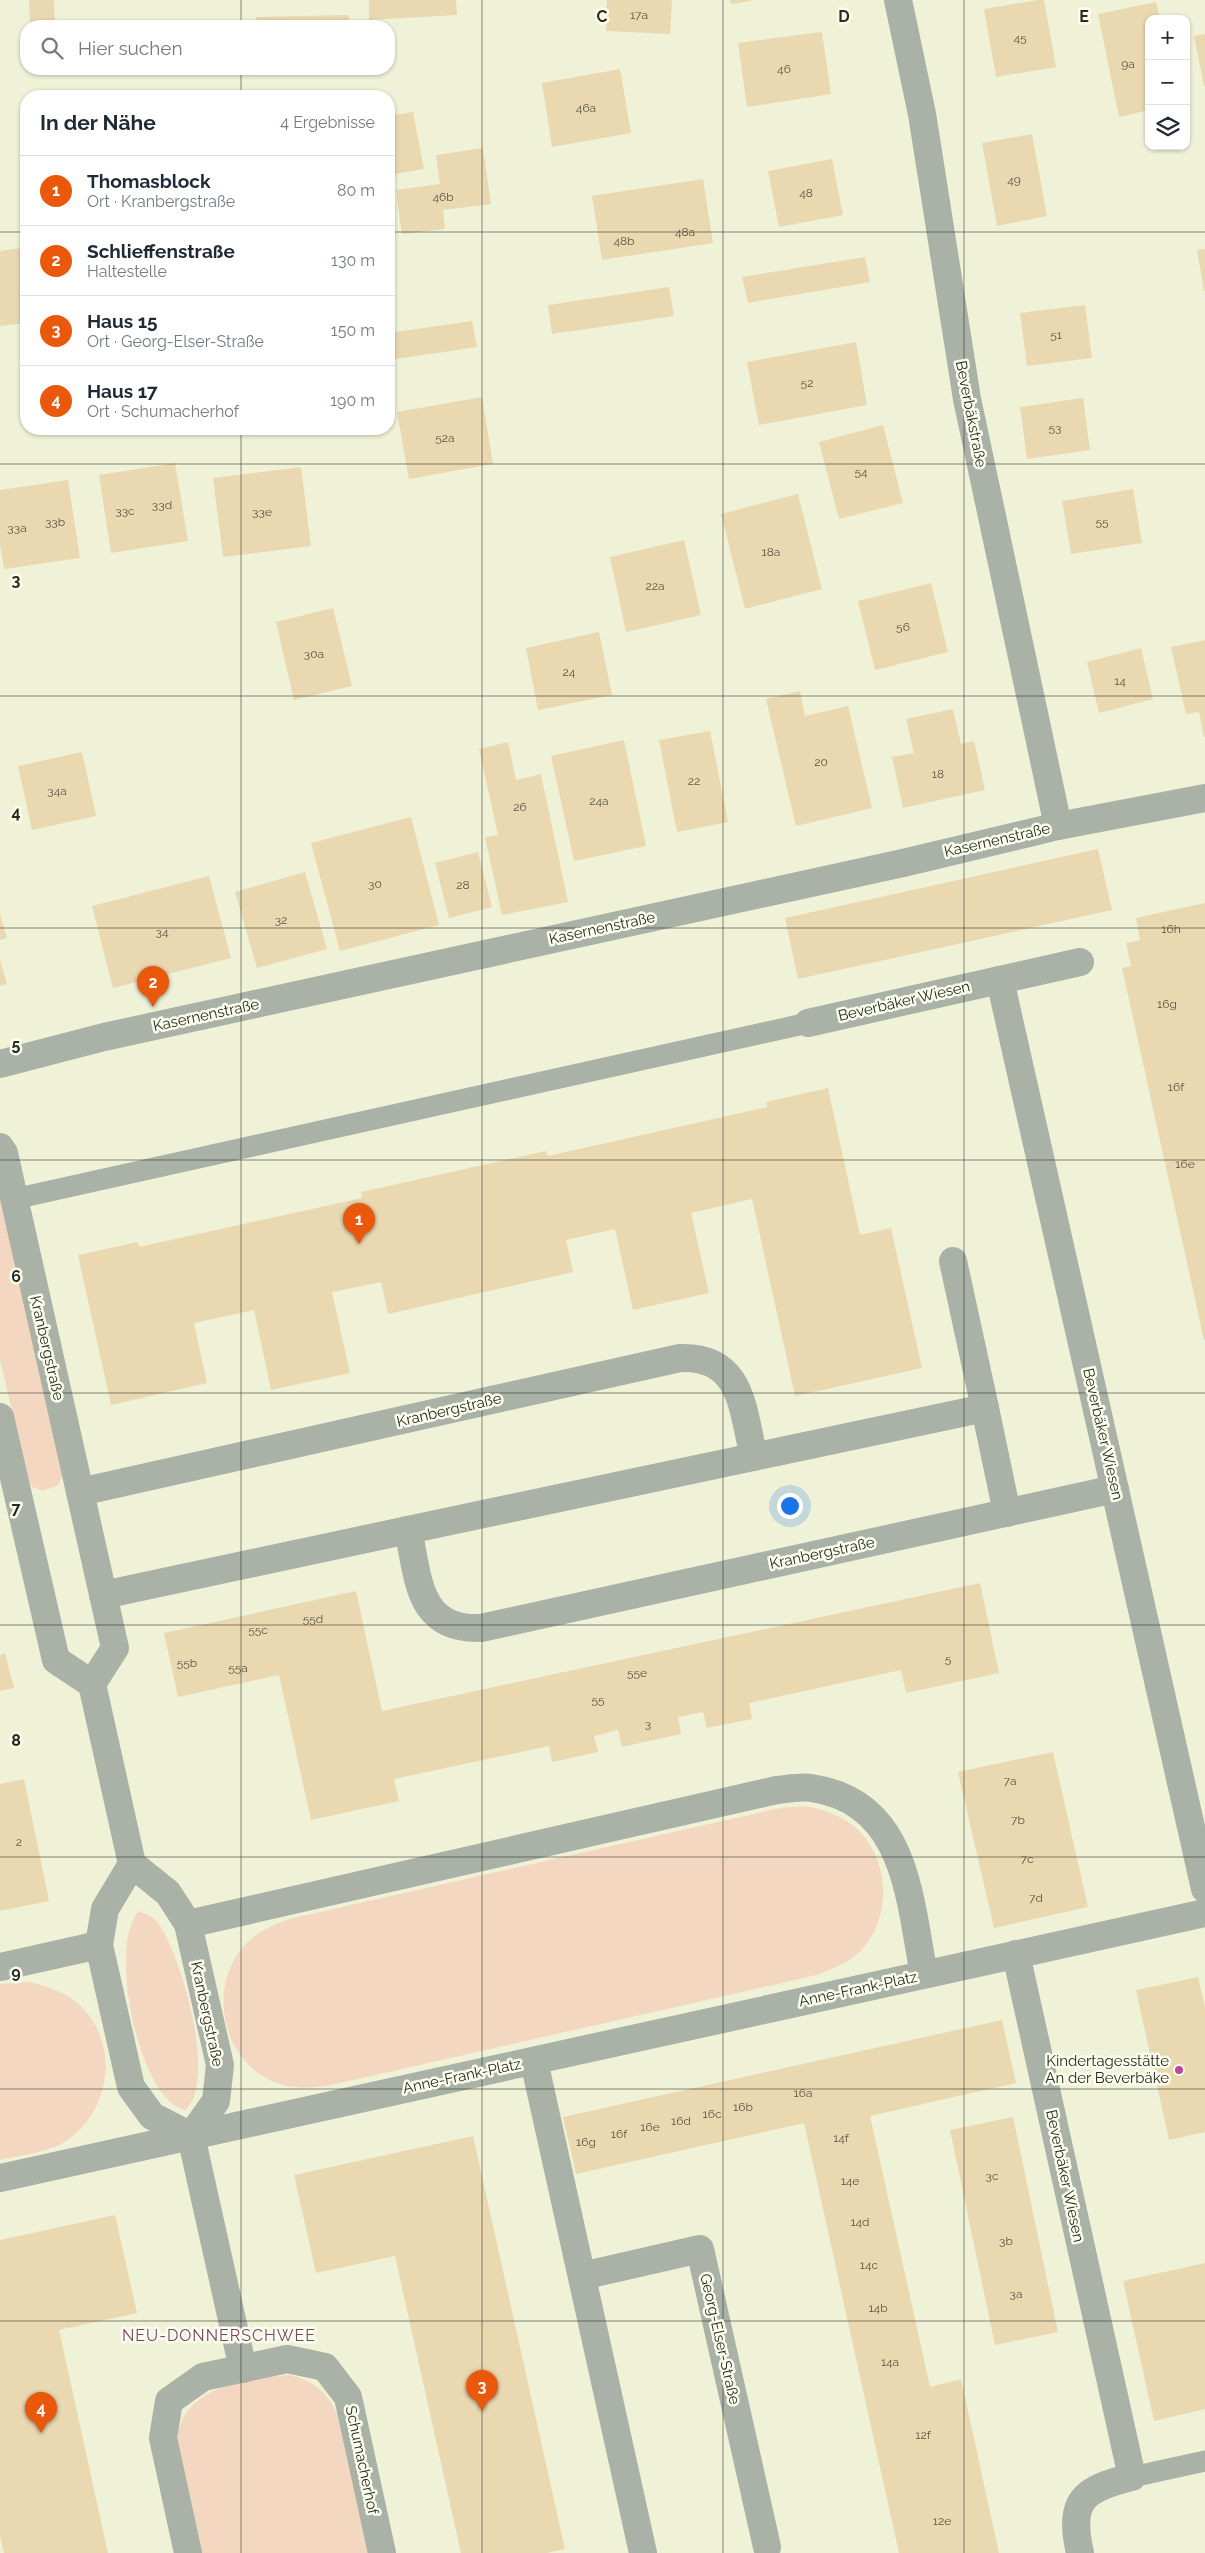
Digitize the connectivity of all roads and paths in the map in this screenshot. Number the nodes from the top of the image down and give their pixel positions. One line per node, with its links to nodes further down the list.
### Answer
1 (898, 0): 3 (street, Beverbäkstraße)
2 (1205, 798): 3 (street, Kasernenstraße)
3 (1058, 826): 7 (street, Kasernenstraße)
4 (1080, 962): 5 (street, Beverbäker Wiesen)
5 (1000, 980): 6 (street, Beverbäker Wiesen); 14 (street, Beverbäker Wiesen)
6 (808, 1023): 9 (lane)
7 (0, 1064)
8 (0, 1147): 9 (street, Kranbergstraße)
9 (14, 1199): 15 (street, Kranbergstraße)
10 (953, 1261): 11 (street)
11 (985, 1408): 13 (street); 16 (street)
12 (0, 1417): 19 (street)
13 (754, 1457): 15 (street, Kranbergstraße); 17 (street)
14 (1115, 1489): 16 (street, Kranbergstraße); 21 (street, Beverbäker Wiesen)
15 (80, 1492): 18 (street, Kranbergstraße)
16 (1007, 1513): 17 (street, Kranbergstraße)
17 (408, 1530): 18 (street)
18 (103, 1595): 19 (street, Kranbergstraße)
19 (92, 1684): 20 (street)
20 (132, 1864): 23 (street, Kranbergstraße); 24 (street)
21 (1205, 1889)
22 (1205, 1913): 25 (street)
23 (188, 1924): 27 (street, Anne-Frank-Platz); 29 (street, Kranbergstraße)
24 (99, 1945): 26 (street); 29 (street)
25 (1016, 1954): 27 (street, Anne-Frank-Platz); 34 (street, Beverbäker Wiesen)
26 (0, 1967)
27 (924, 1974): 28 (street, Anne-Frank-Platz)
28 (534, 2061): 29 (street, Anne-Frank-Platz); 31 (street)
29 (192, 2136): 30 (street, Anne-Frank-Platz); 32 (street)
30 (0, 2178)
31 (582, 2276): 35 (street, Georg-Elser-Straße); 38 (street)
32 (243, 2369): 36 (street, Schumacherhof); 37 (street, Schumacherhof)
33 (1205, 2461): 34 (lane)
34 (1132, 2478): 39 (street)
35 (767, 2547)
36 (188, 2553)
37 (382, 2553)
38 (643, 2553)
39 (1080, 2553)

